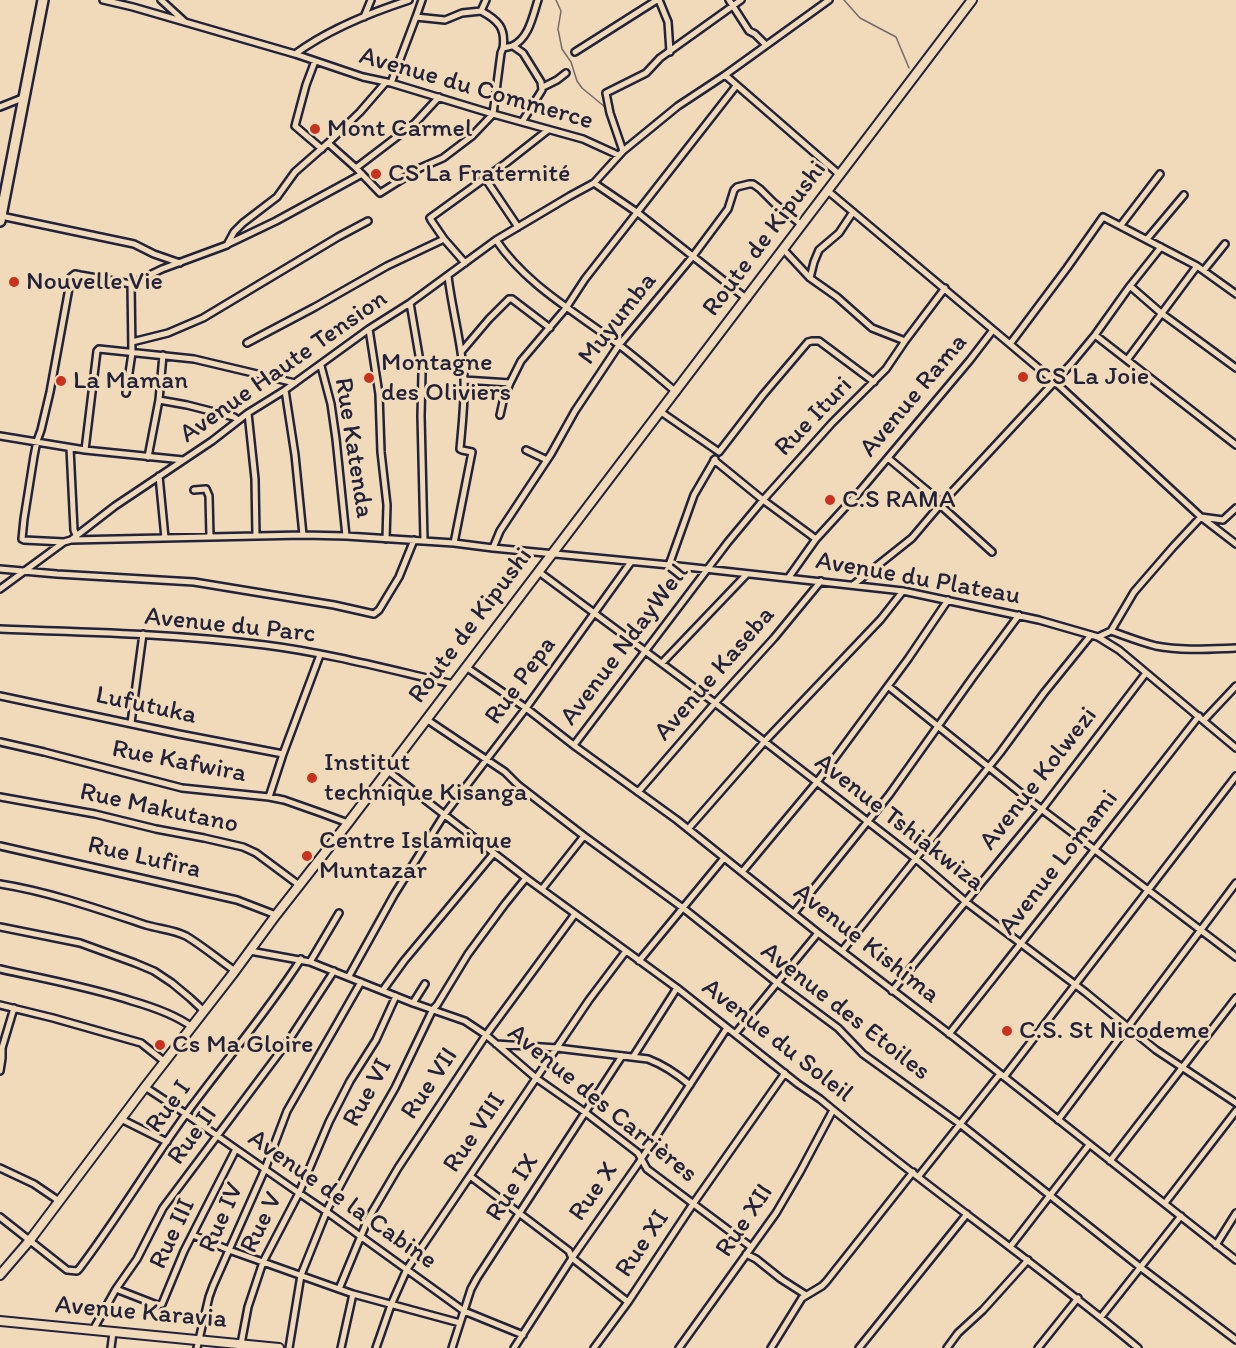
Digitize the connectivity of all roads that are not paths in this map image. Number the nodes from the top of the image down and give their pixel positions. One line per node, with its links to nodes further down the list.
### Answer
1 (43, 0): 31 (highway)
2 (103, 0): 18 (street, Avenue du Commerce)
3 (160, 0): 18 (street)
4 (370, 0): 16 (street)
5 (409, 0): 16 (street)
6 (422, 0): 17 (street)
7 (486, 0): 15 (street)
8 (538, 0): 20 (street)
9 (658, 0): 22 (street); 23 (street)
10 (729, 0): 14 (street)
11 (741, 0): 14 (street)
12 (829, 0): 19 (street)
13 (972, 0): 43 (main road, Route de Kipushi)
14 (732, 6): 19 (street); 22 (street)
15 (481, 11): 17 (street); 21 (street)
16 (364, 17): 24 (street)
17 (416, 17): 28 (street)
18 (187, 24): 24 (street, Avenue du Commerce)
19 (766, 45): 27 (street)
20 (513, 46): 21 (street); 30 (street)
21 (503, 48): 34 (street)
22 (670, 51): 39 (street)
23 (575, 52)
24 (295, 54): 25 (street, Avenue du Commerce)
25 (315, 61): 28 (street, Avenue du Commerce); 38 (street)
26 (567, 73): 30 (street)
27 (725, 75): 29 (street); 39 (street)
28 (388, 82): 32 (street, Avenue du Commerce); 37 (street)
29 (736, 86): 43 (street); 49 (street)
30 (543, 87): 35 (street)
31 (25, 97): 33 (street); 50 (highway)
32 (439, 97): 34 (street, Avenue du Commerce); 40 (street)
33 (0, 107)
34 (493, 114): 35 (street, Avenue du Commerce); 41 (street)
35 (522, 122): 36 (street, Avenue du Commerce)
36 (548, 130): 39 (street, Avenue du Commerce); 44 (street)
37 (328, 143): 38 (street); 40 (street)
38 (322, 149): 58 (street)
39 (620, 153): 45 (street, Avenue du Commerce)
40 (356, 168): 41 (street)
41 (362, 174): 58 (street)
42 (1160, 174): 53 (street)
43 (840, 175): 46 (main road, Route de Kipushi)
44 (485, 178): 54 (street); 55 (street)
45 (594, 183): 49 (street); 54 (street, Avenue Haute Tension)
46 (828, 191): 48 (street); 52 (main road, Route de Kipushi)
47 (1184, 195): 56 (street)
48 (853, 212): 68 (street); 71 (street)
49 (638, 213): 62 (street); 75 (street)
50 (1, 218): 63 (street)
51 (368, 221): 82 (street)
52 (802, 225): 61 (main road, Route de Kipushi); 62 (street, Muyumba)
53 (1121, 225): 56 (street); 84 (street)
54 (518, 227): 57 (street, Avenue Haute Tension)
55 (444, 239): 64 (street); 83 (street)
56 (1147, 239): 60 (street)
57 (496, 240): 64 (street, Avenue Haute Tension); 75 (street)
58 (227, 244): 63 (street)
59 (1225, 244): 66 (street)
60 (1161, 247): 65 (street); 70 (street)
61 (784, 250): 68 (street); 73 (main road, Route de Kipushi)
62 (693, 256): 73 (street); 85 (street, Muyumba)
63 (180, 263): 69 (street)
64 (465, 263): 67 (street, Avenue Haute Tension)
65 (1197, 266): 66 (street); 76 (street)
66 (1204, 270): 72 (street)
67 (448, 276): 74 (street, Avenue Haute Tension); 86 (street)
68 (810, 278): 81 (street)
69 (131, 284): 82 (street); 106 (street)
70 (1130, 286): 76 (street); 80 (street)
71 (945, 288): 79 (street); 81 (street, Rue Ituri)
72 (1236, 294)
73 (747, 299): 98 (main road, Route de Kipushi)
74 (410, 303): 78 (street, Avenue Haute Tension); 132 (street)
75 (566, 308): 77 (street); 85 (street)
76 (1161, 313): 89 (street); 91 (street)
77 (550, 328): 86 (street); 96 (street)
78 (369, 329): 90 (street, Avenue Haute Tension); 129 (street)
79 (993, 330): 84 (street); 113 (street, Avenue Rama)
80 (1095, 335): 89 (street); 94 (street)
81 (905, 341): 93 (street, Rue Ituri)
82 (132, 342): 87 (street)
83 (247, 342)
84 (1010, 344): 94 (street)
85 (619, 345): 98 (street); 115 (street, Muyumba)
86 (461, 352): 92 (street)
87 (132, 353): 88 (street); 99 (street); 109 (street)
88 (163, 355): 95 (street); 100 (street)
89 (1127, 360): 107 (street)
90 (321, 366): 95 (street, Avenue Haute Tension); 126 (street, Rue Katenda)
91 (1236, 368)
92 (464, 380): 96 (street); 134 (street)
93 (874, 382): 111 (street); 119 (street, Rue Ituri)
94 (1055, 382): 120 (street); 122 (street)
95 (295, 383): 97 (street, Avenue Haute Tension)
96 (510, 383): 103 (street)
97 (285, 390): 102 (street, Avenue Haute Tension); 124 (street)
98 (676, 392): 101 (main road, Route de Kipushi)
99 (126, 393)
100 (159, 400): 104 (street); 112 (street)
101 (661, 412): 111 (street); 138 (main road, Route de Kipushi)
102 (248, 413): 104 (street, Avenue Haute Tension); 125 (street)
103 (500, 415)
104 (238, 420): 114 (street, Avenue Haute Tension)
105 (0, 436): 106 (street)
106 (37, 441): 108 (street); 133 (street, Avenue du Plateau)
107 (1236, 445)
108 (69, 448): 109 (street); 123 (street)
109 (85, 450): 112 (street)
110 (526, 450): 115 (street)
111 (719, 453): 116 (street)
112 (148, 457): 114 (street)
113 (888, 458): 120 (street); 130 (street, Avenue Rama)
114 (184, 460): 117 (street, Avenue Haute Tension)
115 (547, 460): 136 (street, Muyumba)
116 (714, 460): 119 (street); 140 (street)
117 (159, 476): 123 (street, Avenue Haute Tension); 128 (street)
118 (194, 490): 127 (street)
119 (763, 500): 130 (street); 142 (street, Rue Ituri)
120 (941, 504): 137 (street); 148 (street)
121 (1236, 508): 122 (street)
122 (1201, 517): 135 (street); 155 (street)
123 (76, 535): 133 (street, Avenue Haute Tension)
124 (303, 535): 125 (street, Avenue du Plateau); 126 (street, Avenue du Plateau)
125 (256, 536): 127 (street, Avenue du Plateau)
126 (346, 536): 129 (street, Avenue du Plateau)
127 (210, 537): 128 (street, Avenue du Plateau)
128 (165, 538): 133 (street, Avenue du Plateau)
129 (386, 539): 131 (street, Avenue du Plateau)
130 (816, 539): 146 (street, Avenue Rama)
131 (414, 540): 132 (street, Avenue du Plateau); 143 (street)
132 (424, 540): 134 (street, Avenue du Plateau)
133 (67, 541): 143 (street, Avenue Haute Tension)
134 (454, 543): 136 (street, Avenue du Plateau)
135 (1236, 544)
136 (493, 548): 138 (street, Avenue du Plateau)
137 (992, 552)
138 (552, 554): 139 (street, Avenue du Plateau); 144 (main road, Route de Kipushi)
139 (631, 562): 140 (street, Avenue du Plateau); 152 (street, Rue Pepa)
140 (669, 565): 142 (street, Avenue du Plateau)
141 (0, 569): 143 (street)
142 (708, 569): 145 (street, Avenue du Plateau); 160 (street, Avenue NdayWell)
143 (26, 570): 149 (street, Avenue Haute Tension)
144 (538, 572): 152 (street, Avenue Tshiakwiza); 163 (main road, Route de Kipushi)
145 (747, 574): 146 (street, Avenue du Plateau); 162 (street)
146 (789, 578): 147 (street, Avenue du Plateau)
147 (821, 581): 148 (street, Avenue du Plateau); 169 (street, Avenue Kaseba)
148 (853, 585): 150 (street, Avenue du Plateau)
149 (0, 589)
150 (903, 591): 151 (street, Avenue du Plateau); 175 (street)
151 (948, 600): 153 (street, Avenue du Plateau); 166 (street)
152 (594, 613): 160 (street, Avenue Tshiakwiza); 170 (street, Rue Pepa)
153 (1019, 615): 157 (street, Avenue du Plateau); 174 (street)
154 (0, 629): 156 (street, Avenue du Parc)
155 (1111, 631): 158 (street); 159 (street)
156 (143, 634): 161 (street, Avenue du Parc); 173 (street)
157 (1091, 635): 158 (street, Avenue du Plateau); 181 (street)
158 (1098, 637): 164 (street, Avenue du Plateau)
159 (1236, 648)
160 (645, 650): 162 (street, Avenue Tshiakwiza); 177 (street, Avenue NdayWell)
161 (320, 655): 165 (street, Avenue du Parc); 179 (street)
162 (662, 663): 169 (street, Avenue Tshiakwiza)
163 (466, 667): 165 (main road, Route de Kipushi); 170 (street, Avenue Kishima)
164 (1146, 674): 171 (street, Avenue du Plateau); 188 (street, Avenue Kolwezi)
165 (453, 684): 172 (main road, Route de Kipushi)
166 (888, 686): 174 (street); 184 (street)
167 (1236, 686): 171 (street, Avenue Lomami)
168 (0, 696): 173 (street, Lufutuka)
169 (715, 703): 175 (street, Avenue Tshiakwiza); 185 (street, Avenue Kaseba)
170 (526, 708): 177 (street, Avenue Kishima); 180 (street, Rue Pepa)
171 (1202, 718): 178 (street, Avenue du Plateau); 195 (street, Avenue Lomami)
172 (426, 719): 180 (street, Avenue des Etoiles); 182 (main road, Route de Kipushi)
173 (131, 723): 179 (street, Lufutuka)
174 (939, 726): 181 (street); 190 (street)
175 (765, 741): 184 (street, Avenue Tshiakwiza); 192 (street)
176 (0, 742): 187 (street, Rue Kafwira)
177 (574, 745): 185 (street, Avenue Kishima)
178 (1236, 748)
179 (283, 754): 187 (street)
180 (487, 759): 189 (street, Rue Pepa); 193 (street, Avenue des Etoiles)
181 (989, 767): 188 (street); 198 (street)
182 (387, 771): 189 (street, Avenue du Soleil); 191 (main road, Route de Kipushi)
183 (1236, 776): 205 (street)
184 (817, 782): 190 (street, Avenue Tshiakwiza); 199 (street)
185 (638, 792): 192 (street, Avenue Kishima)
186 (0, 797): 203 (street, Rue Makutano)
187 (269, 797): 191 (street, Rue Kafwira)
188 (1042, 809): 195 (street); 206 (street, Avenue Kolwezi)
189 (444, 815): 196 (street, Avenue du Soleil); 226 (street, Rue Pepa)
190 (867, 822): 198 (street, Avenue Tshiakwiza); 209 (street)
191 (348, 823): 203 (main road, Route de Kipushi)
192 (688, 830): 197 (street, Avenue Kishima)
193 (584, 836): 204 (street); 207 (street, Avenue des Etoiles)
194 (0, 846): 211 (street, Rue Lufira)
195 (1094, 849): 205 (street); 215 (street, Avenue Lomami)
196 (494, 853): 200 (street, Avenue du Soleil); 232 (street)
197 (724, 858): 199 (street, Avenue Kishima); 207 (street)
198 (916, 859): 206 (street, Avenue Tshiakwiza); 218 (street)
199 (742, 872): 209 (street, Avenue Kishima)
200 (526, 878): 204 (street, Avenue du Soleil); 239 (street, Rue VI)
201 (0, 884): 224 (street)
202 (1236, 884): 213 (street)
203 (299, 885): 211 (main road, Route de Kipushi)
204 (542, 889): 210 (street, Avenue du Soleil)
205 (1148, 890): 213 (street); 230 (street)
206 (966, 902): 215 (street, Avenue Tshiakwiza); 233 (street, Avenue Kolwezi)
207 (683, 908): 221 (street); 228 (street, Avenue des Etoiles)
208 (339, 913): 222 (street)
209 (794, 913): 214 (street, Avenue Kishima)
210 (575, 914): 217 (street, Avenue du Soleil); 246 (street, Rue VII)
211 (276, 915): 216 (main road, Route de Kipushi)
212 (0, 927): 240 (street)
213 (1200, 930): 219 (street); 243 (street)
214 (818, 933): 218 (street, Avenue Kishima); 228 (street)
215 (1021, 944): 230 (street, Avenue Tshiakwiza); 245 (street, Avenue Lomami)
216 (250, 951): 220 (street, Avenue des Carrières); 224 (main road, Route de Kipushi)
217 (626, 951): 221 (street, Avenue du Soleil); 248 (street, Rue VIII)
218 (842, 951): 233 (street, Avenue Kishima)
219 (1236, 957)
220 (301, 959): 222 (street, Avenue des Carrières); 263 (street, Rue I)
221 (639, 961): 231 (street, Avenue du Soleil)
222 (310, 962): 225 (street, Avenue des Carrières)
223 (0, 969): 241 (street)
224 (235, 971): 240 (main road, Route de Kipushi)
225 (334, 971): 226 (street, Avenue des Carrières); 267 (street, Rue II)
226 (349, 976): 227 (street, Avenue des Carrières)
227 (362, 982): 232 (street, Avenue des Carrières); 274 (street, Rue IV)
228 (776, 982): 244 (street); 266 (street, Avenue des Etoiles)
229 (425, 984): 236 (street)
230 (1076, 985): 243 (street, Avenue Tshiakwiza); 255 (street)
231 (677, 988): 242 (street, Avenue du Soleil); 250 (street)
232 (382, 990): 234 (street, Avenue des Carrières)
233 (892, 991): 245 (street, Avenue Kishima)
234 (396, 996): 236 (street, Avenue des Carrières); 277 (street, Rue V)
235 (1236, 998): 252 (street)
236 (413, 1003): 239 (street, Avenue des Carrières)
237 (0, 1005): 238 (street)
238 (14, 1008): 251 (street); 253 (street)
239 (433, 1009): 246 (street, Avenue des Carrières); 282 (street, Rue VI)
240 (204, 1011): 241 (main road, Route de Kipushi)
241 (192, 1027): 251 (main road, Route de Kipushi)
242 (727, 1028): 244 (street, Avenue du Soleil); 257 (street, Rue X)
243 (1128, 1028): 252 (street, Avenue Tshiakwiza); 265 (street)
244 (735, 1034): 254 (street, Avenue du Soleil)
245 (949, 1034): 255 (street, Avenue Kishima)
246 (486, 1035): 247 (street, Avenue des Carrières); 289 (street, Rue VII)
247 (496, 1044): 248 (street); 256 (street, Avenue des Carrières)
248 (557, 1048): 249 (street); 256 (street, Rue VIII)
249 (622, 1056): 250 (street); 262 (street, Rue IX)
250 (633, 1057): 257 (street)
251 (165, 1062): 258 (main road, Route de Kipushi)
252 (1182, 1067): 259 (street, Avenue Tshiakwiza); 272 (street)
253 (0, 1071)
254 (785, 1073): 260 (street, Avenue du Soleil); 281 (street, Rue XI)
255 (1002, 1075): 265 (street, Avenue Kishima); 266 (street)
256 (536, 1078): 262 (street, Avenue des Carrières); 276 (street, Rue VIII)
257 (690, 1085): 271 (street, Rue X)
258 (145, 1087): 263 (street, Avenue de la Cabine); 264 (main road, Route de Kipushi)
259 (1236, 1103)
260 (833, 1110): 275 (street, Avenue du Soleil); 292 (street, Rue XII)
261 (1236, 1111): 280 (street)
262 (586, 1113): 271 (street, Avenue des Carrières); 284 (street, Rue IX)
263 (186, 1114): 267 (street, Avenue de la Cabine); 268 (street, Rue I)
264 (121, 1119): 268 (street); 279 (main road, Route de Kipushi)
265 (1058, 1120): 269 (street, Avenue Kishima)
266 (960, 1124): 275 (street); 278 (street, Avenue des Etoiles)
267 (217, 1136): 270 (street, Avenue de la Cabine); 304 (street, Rue II)
268 (167, 1142): 290 (street, Rue I)
269 (1089, 1145): 272 (street, Avenue Kishima); 278 (street)
270 (236, 1149): 274 (street, Avenue de la Cabine); 288 (street, Rue III)
271 (642, 1157): 281 (street, Avenue des Carrières); 296 (street, Rue X)
272 (1110, 1161): 280 (street, Avenue Kishima)
273 (0, 1168): 279 (street)
274 (265, 1169): 277 (street, Avenue de la Cabine); 294 (street, Rue IV)
275 (916, 1174): 285 (street, Avenue du Soleil); 307 (street)
276 (470, 1176): 284 (street); 301 (street, Rue VIII)
277 (299, 1193): 282 (street, Avenue de la Cabine); 299 (street, Rue V)
278 (1051, 1196): 293 (street); 300 (street, Avenue des Etoiles)
279 (59, 1201): 290 (main road, Route de Kipushi)
280 (1165, 1203): 286 (street, Avenue Kishima)
281 (693, 1204): 292 (street, Avenue des Carrières); 309 (street, Rue XI)
282 (327, 1212): 289 (street, Avenue de la Cabine); 303 (street, Rue VI)
283 (1236, 1213): 291 (street)
284 (520, 1214): 296 (street); 311 (street, Rue IX)
285 (967, 1214): 293 (street, Avenue du Soleil); 331 (street)
286 (1181, 1216): 291 (street, Avenue Kishima); 300 (street)
287 (0, 1217): 290 (street)
288 (193, 1235): 294 (street); 304 (street, Rue III)
289 (360, 1236): 301 (street, Avenue de la Cabine); 305 (street, Rue VII)
290 (30, 1240): 302 (main road, Route de Kipushi)
291 (1216, 1245): 298 (street, Avenue Kishima)
292 (751, 1247): 295 (street, Rue XII)
293 (1010, 1247): 297 (street, Avenue du Soleil)
294 (229, 1250): 299 (street); 319 (street, Rue IV)
295 (747, 1254): 307 (street); 329 (street, Rue XII)
296 (572, 1258): 309 (street); 317 (street, Rue X)
297 (1028, 1260): 308 (street, Avenue du Soleil); 332 (street)
298 (1236, 1260)
299 (263, 1262): 303 (street); 320 (street, Rue V)
300 (1140, 1267): 312 (street); 318 (street, Avenue des Etoiles)
301 (407, 1269): 310 (street, Rue VIII); 311 (street, Avenue de la Cabine)
302 (0, 1275)
303 (302, 1275): 305 (street); 323 (street, Rue VI)
304 (116, 1289): 315 (street, Rue II)
305 (339, 1289): 306 (street)
306 (353, 1294): 310 (street); 324 (street)
307 (806, 1295): 330 (street)
308 (1078, 1298): 312 (street, Avenue du Soleil); 333 (street)
309 (628, 1302): 328 (street, Rue XI)
310 (391, 1305): 314 (street); 325 (street, Rue VIII)
311 (464, 1311): 314 (street, Rue IX); 317 (street, Avenue de la Cabine)
312 (1101, 1317): 334 (street, Avenue du Soleil)
313 (0, 1321): 315 (main road, Avenue Karavia)
314 (460, 1323): 326 (street, Rue IX)
315 (93, 1330): 316 (main road, Avenue Karavia)
316 (113, 1332): 319 (main road, Avenue Karavia); 321 (street)
317 (523, 1335): 327 (street, Rue X)
318 (1236, 1340): 335 (street)
319 (198, 1344): 320 (main road, Avenue Karavia)
320 (240, 1344): 322 (main road, Avenue Karavia)
321 (111, 1348)
322 (279, 1348)
323 (289, 1348)
324 (341, 1348)
325 (376, 1348)
326 (452, 1348)
327 (514, 1348)
328 (594, 1348)
329 (679, 1348)
330 (771, 1348)
331 (858, 1348)
332 (947, 1348)
333 (1038, 1348)
334 (1138, 1348)
335 (1231, 1348)

